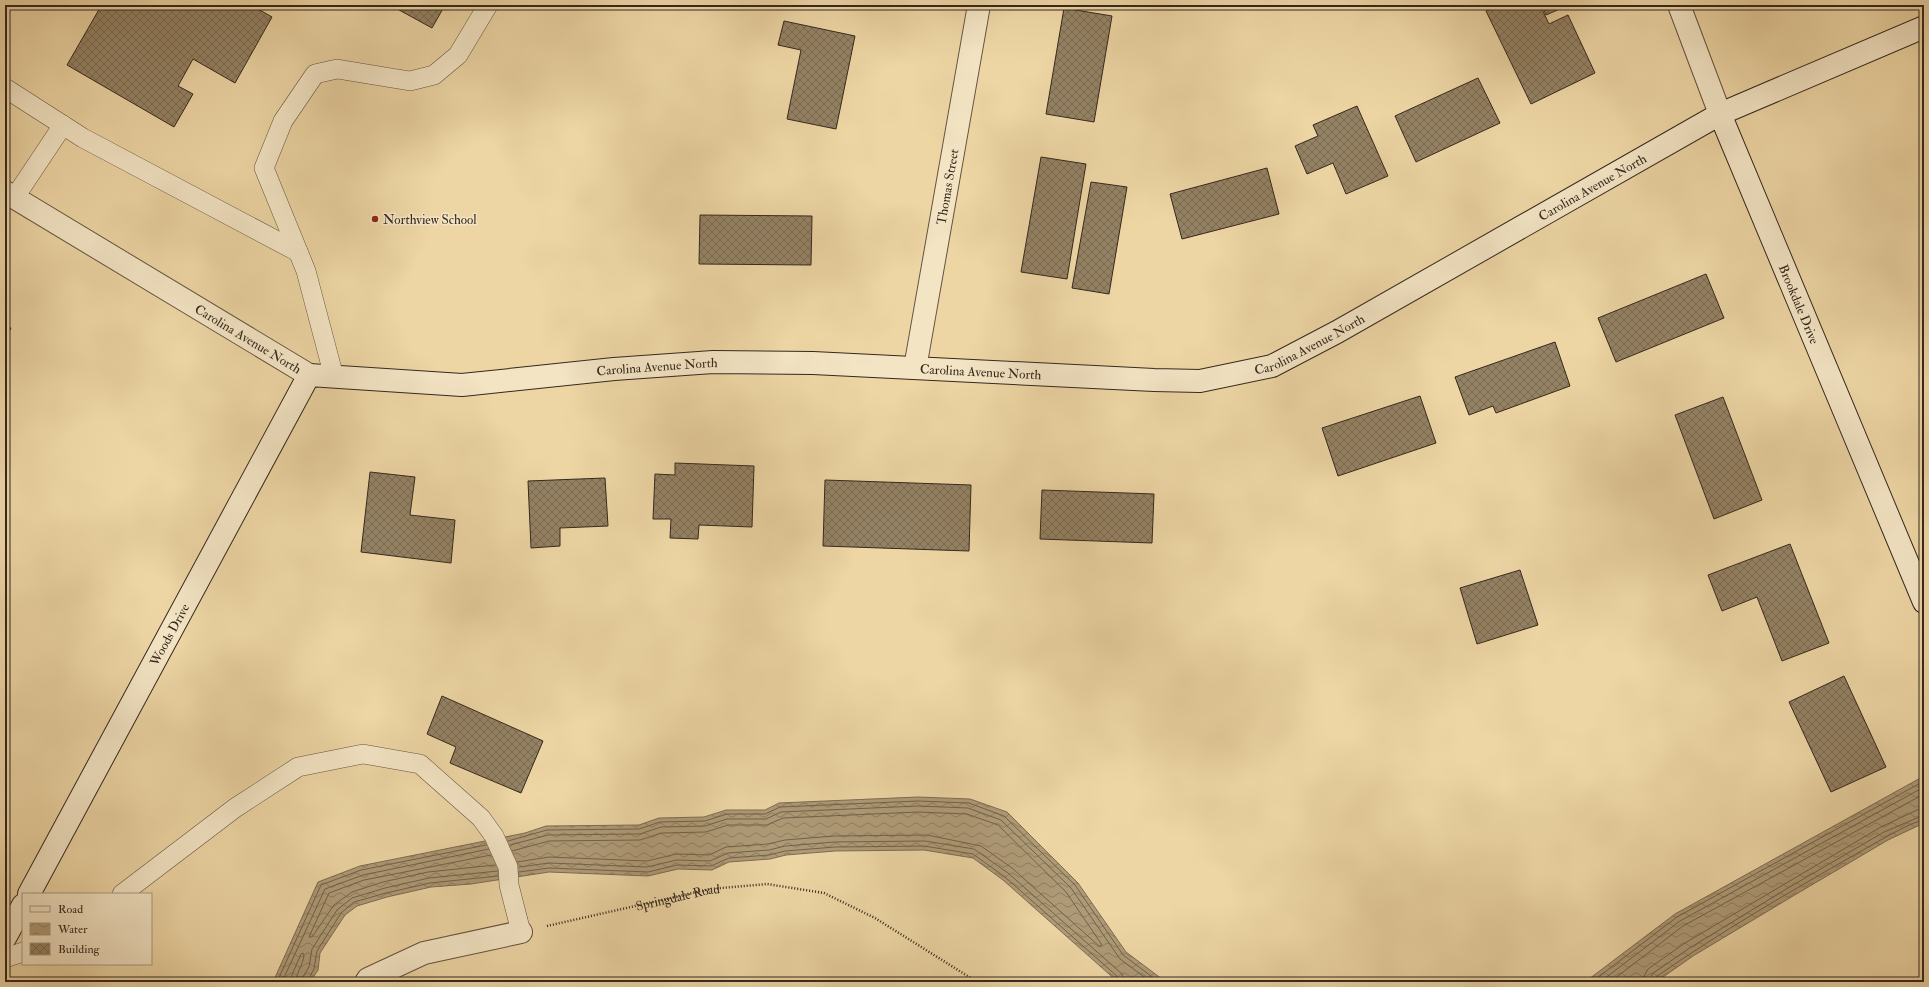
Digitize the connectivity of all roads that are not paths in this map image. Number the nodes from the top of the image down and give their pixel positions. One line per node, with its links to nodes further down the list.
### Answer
1 (488, 5): 9 (lane)
2 (979, 5): 10 (street, Thomas Street)
3 (1679, 5): 6 (street, Brookdale Drive)
4 (1924, 27): 6 (street, Carolina Avenue North)
5 (5, 88): 7 (lane)
6 (1720, 114): 10 (street, Carolina Avenue North); 13 (street, Brookdale Drive)
7 (63, 126): 8 (lane); 9 (lane)
8 (10, 195): 11 (street, Carolina Avenue North)
9 (298, 252): 12 (lane)
10 (915, 368): 12 (street, Carolina Avenue North)
11 (309, 375): 12 (street, Carolina Avenue North); 14 (street, Woods Drive)
12 (334, 377)
13 (1924, 602)
14 (30, 893)
15 (123, 893): 17 (lane)
16 (22, 907): 18 (street)
17 (521, 932): 21 (street)
18 (5, 938)
19 (22, 952): 20 (lane)
20 (5, 958)
21 (366, 982)

